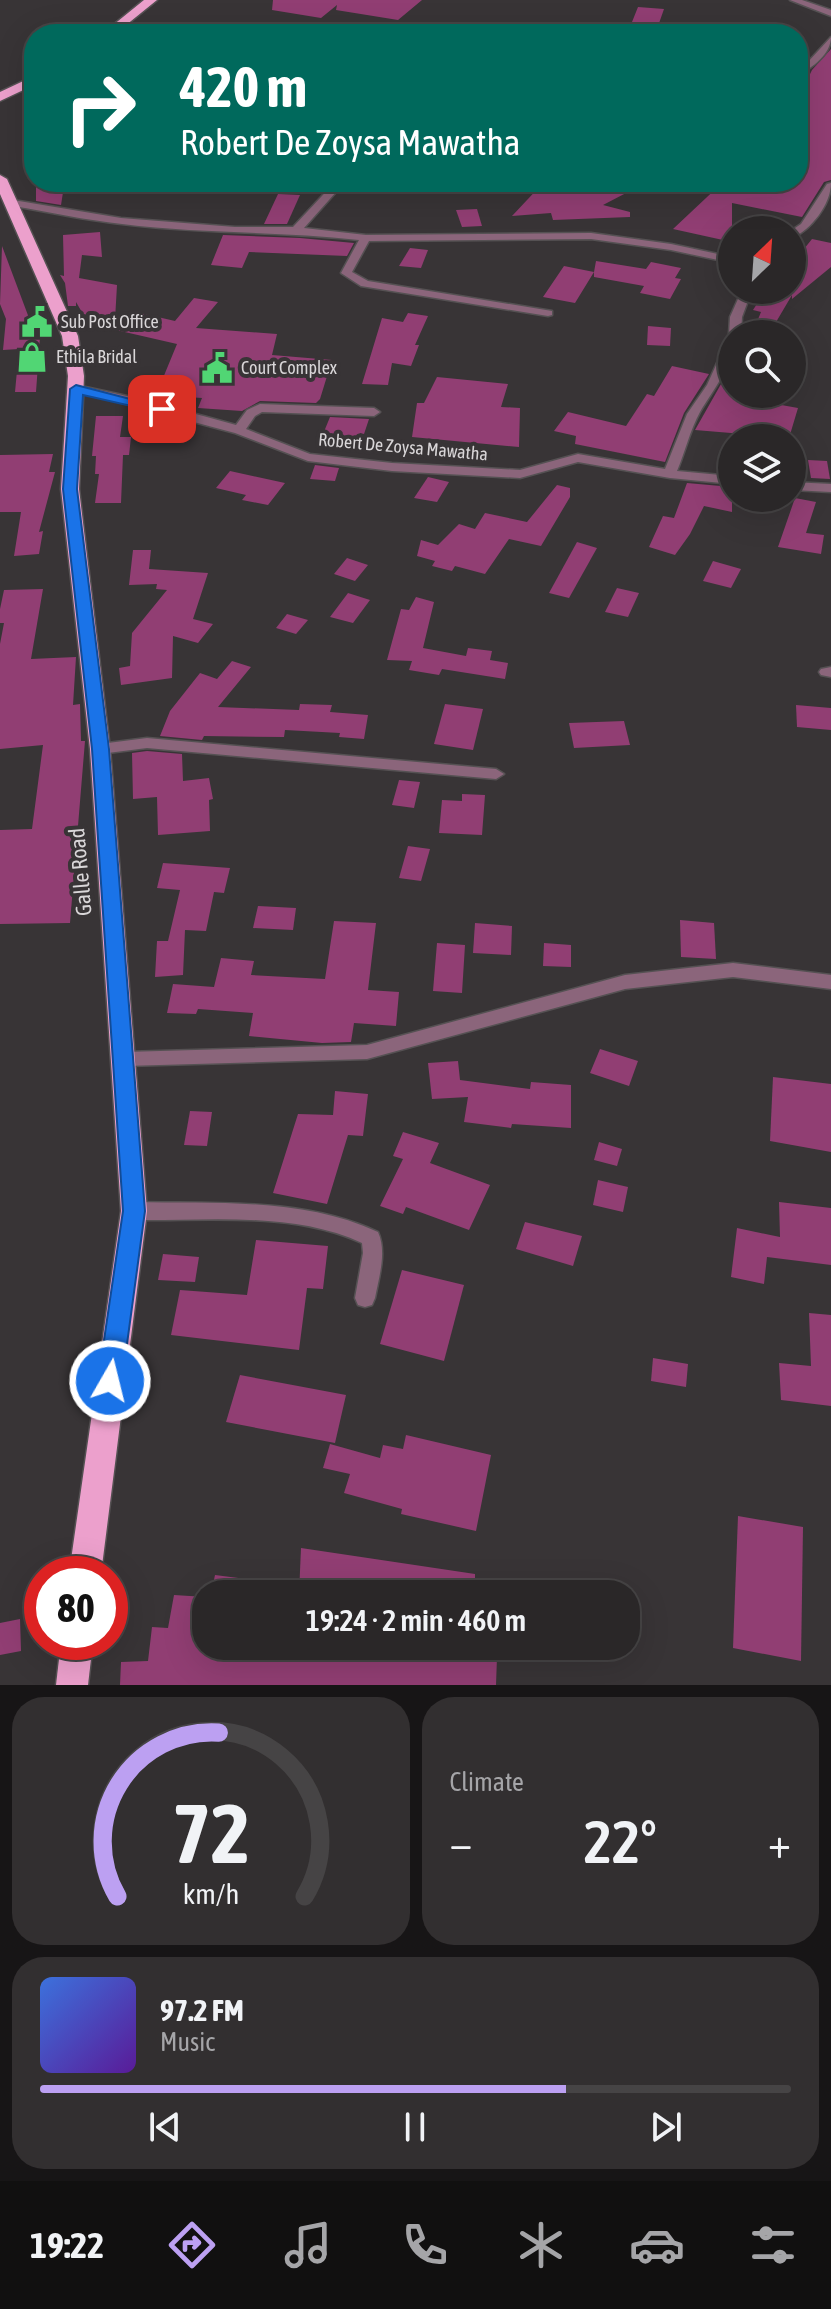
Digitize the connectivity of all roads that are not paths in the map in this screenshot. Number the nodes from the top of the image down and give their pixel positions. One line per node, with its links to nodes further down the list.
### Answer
1 (151, 0): 4 (highway)
2 (794, 0): 3 (street)
3 (831, 13)
4 (121, 24)
5 (831, 40): 6 (street)
6 (808, 66)
7 (24, 85): 8 (highway)
8 (0, 97)
9 (0, 179): 12 (highway, Galle Road)
10 (831, 186): 13 (street)
11 (331, 192): 14 (street)
12 (13, 203): 14 (street); 19 (highway, Galle Road)
13 (806, 224)
14 (296, 230): 15 (street)
15 (366, 238): 16 (street); 17 (street)
16 (718, 257)
17 (548, 313)
18 (718, 374): 22 (street)
19 (76, 389): 21 (street, Robert De Zoysa Mawatha); 26 (highway, Galle Road)
20 (374, 412): 21 (street)
21 (239, 430): 22 (street, Robert De Zoysa Mawatha)
22 (670, 474): 23 (street, Robert De Zoysa Mawatha)
23 (718, 479)
24 (806, 487): 25 (street)
25 (831, 488)
26 (100, 749): 27 (street); 29 (highway, Galle Road)
27 (496, 774)
28 (831, 982): 29 (street)
29 (125, 1059): 30 (highway, Galle Road)
30 (134, 1211): 31 (street); 32 (highway, Galle Road)
31 (365, 1298)
32 (87, 1556)
33 (75, 1660): 34 (highway)
34 (72, 1685)

